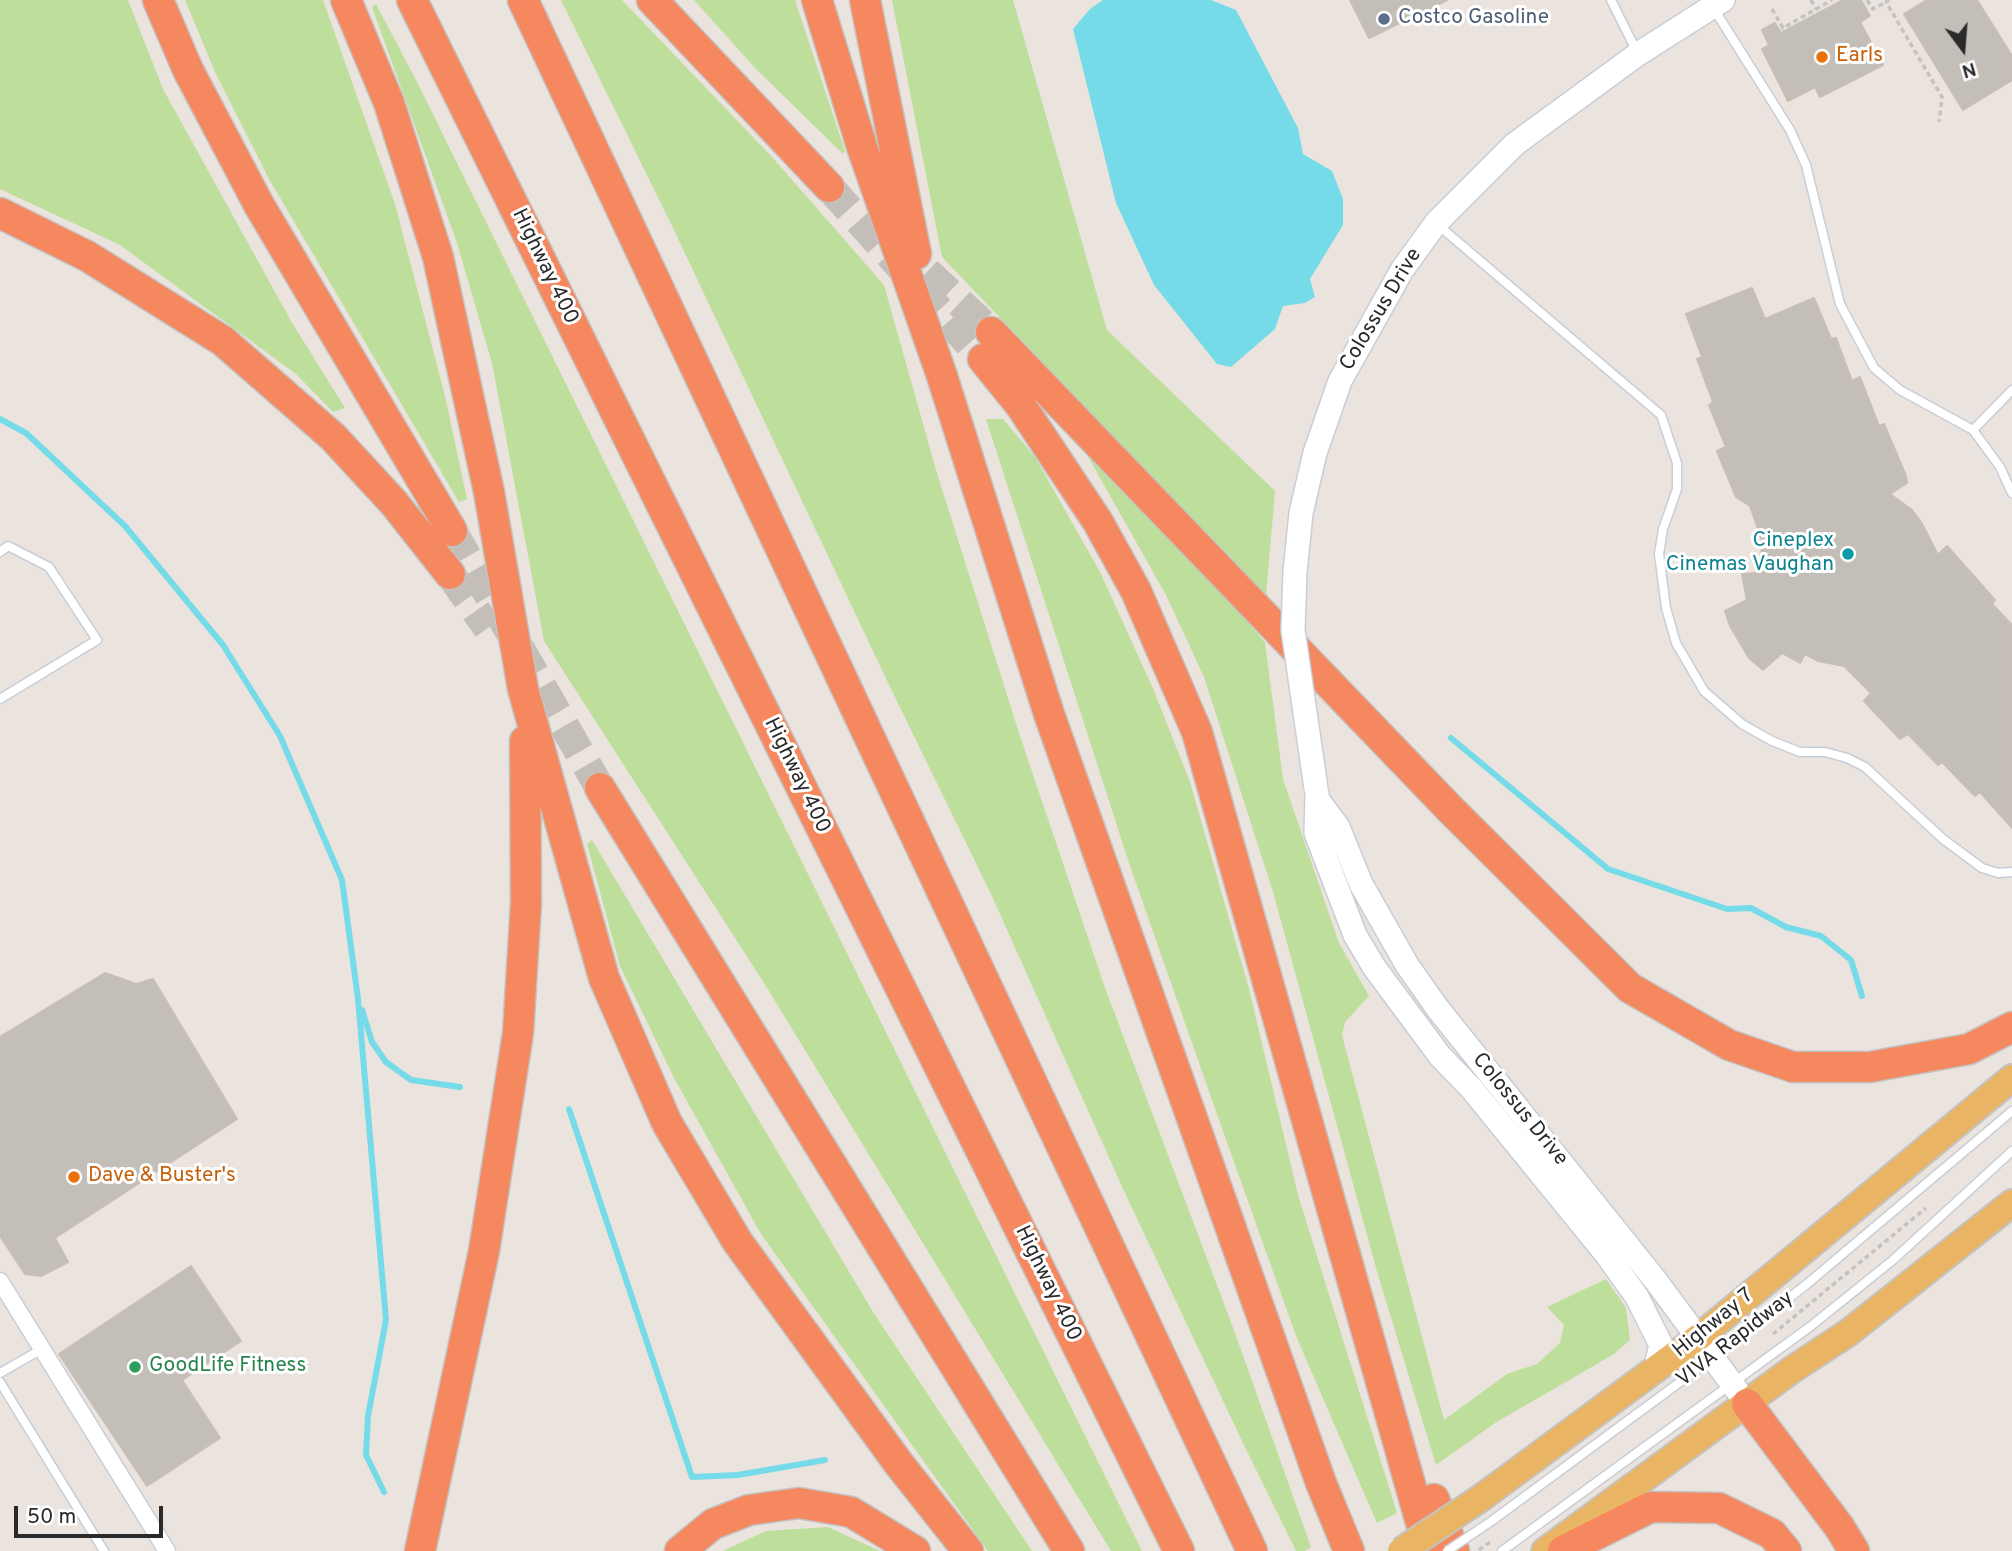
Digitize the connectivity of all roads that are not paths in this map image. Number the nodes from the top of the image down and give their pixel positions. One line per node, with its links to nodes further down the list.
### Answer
1 (158, 0): 18 (highway)
2 (346, 0): 21 (highway)
3 (412, 0): 48 (highway, Highway 400)
4 (523, 0): 49 (highway)
5 (652, 0): 11 (highway)
6 (817, 0): 14 (highway)
7 (865, 0): 14 (highway)
8 (1611, 0): 10 (lane)
9 (1718, 3): 10 (street, Colossus Drive); 16 (lane)
10 (1639, 54): 13 (street, Colossus Drive)
11 (829, 187)
12 (0, 213): 20 (highway)
13 (1436, 223): 24 (lane); 30 (street, Colossus Drive, bridge)
14 (942, 376): 50 (highway)
15 (2012, 390): 16 (lane)
16 (1973, 430): 17 (lane)
17 (2012, 493)
18 (452, 531)
19 (0, 552): 22 (lane)
20 (450, 574)
21 (523, 689): 43 (highway); 46 (highway)
22 (0, 699)
23 (600, 788): 47 (highway)
24 (2012, 872)
25 (2012, 1027): 38 (highway)
26 (2012, 1078): 32 (main road, Highway 7)
27 (2012, 1111): 32 (lane, VIVA Rapidway)
28 (2012, 1152): 37 (lane, VIVA Rapidway)
29 (2012, 1203): 37 (main road)
30 (1615, 1248): 32 (street, Colossus Drive); 34 (street, Colossus Drive)
31 (0, 1281): 33 (street)
32 (1707, 1347): 34 (main road, Highway 7); 37 (street, Colossus Drive); 39 (lane, VIVA Rapidway)
33 (42, 1349): 35 (lane); 42 (street)
34 (1655, 1369): 39 (main road, Highway 7)
35 (0, 1373)
36 (0, 1382): 41 (lane)
37 (1740, 1394): 40 (lane, VIVA Rapidway); 55 (main road); 58 (highway)
38 (1396, 1437): 52 (highway); 54 (highway)
39 (1487, 1509): 51 (main road, Highway 7, bridge); 53 (lane, VIVA Rapidway, bridge)
40 (1505, 1549)
41 (104, 1551)
42 (167, 1551)
43 (420, 1551)
44 (680, 1551): 45 (highway)
45 (915, 1551)
46 (968, 1551)
47 (1069, 1551)
48 (1179, 1551)
49 (1252, 1551)
50 (1349, 1551)
51 (1401, 1551)
52 (1429, 1551)
53 (1447, 1551)
54 (1454, 1551)
55 (1545, 1551)
56 (1563, 1551): 57 (highway)
57 (1786, 1551)
58 (1854, 1551)

